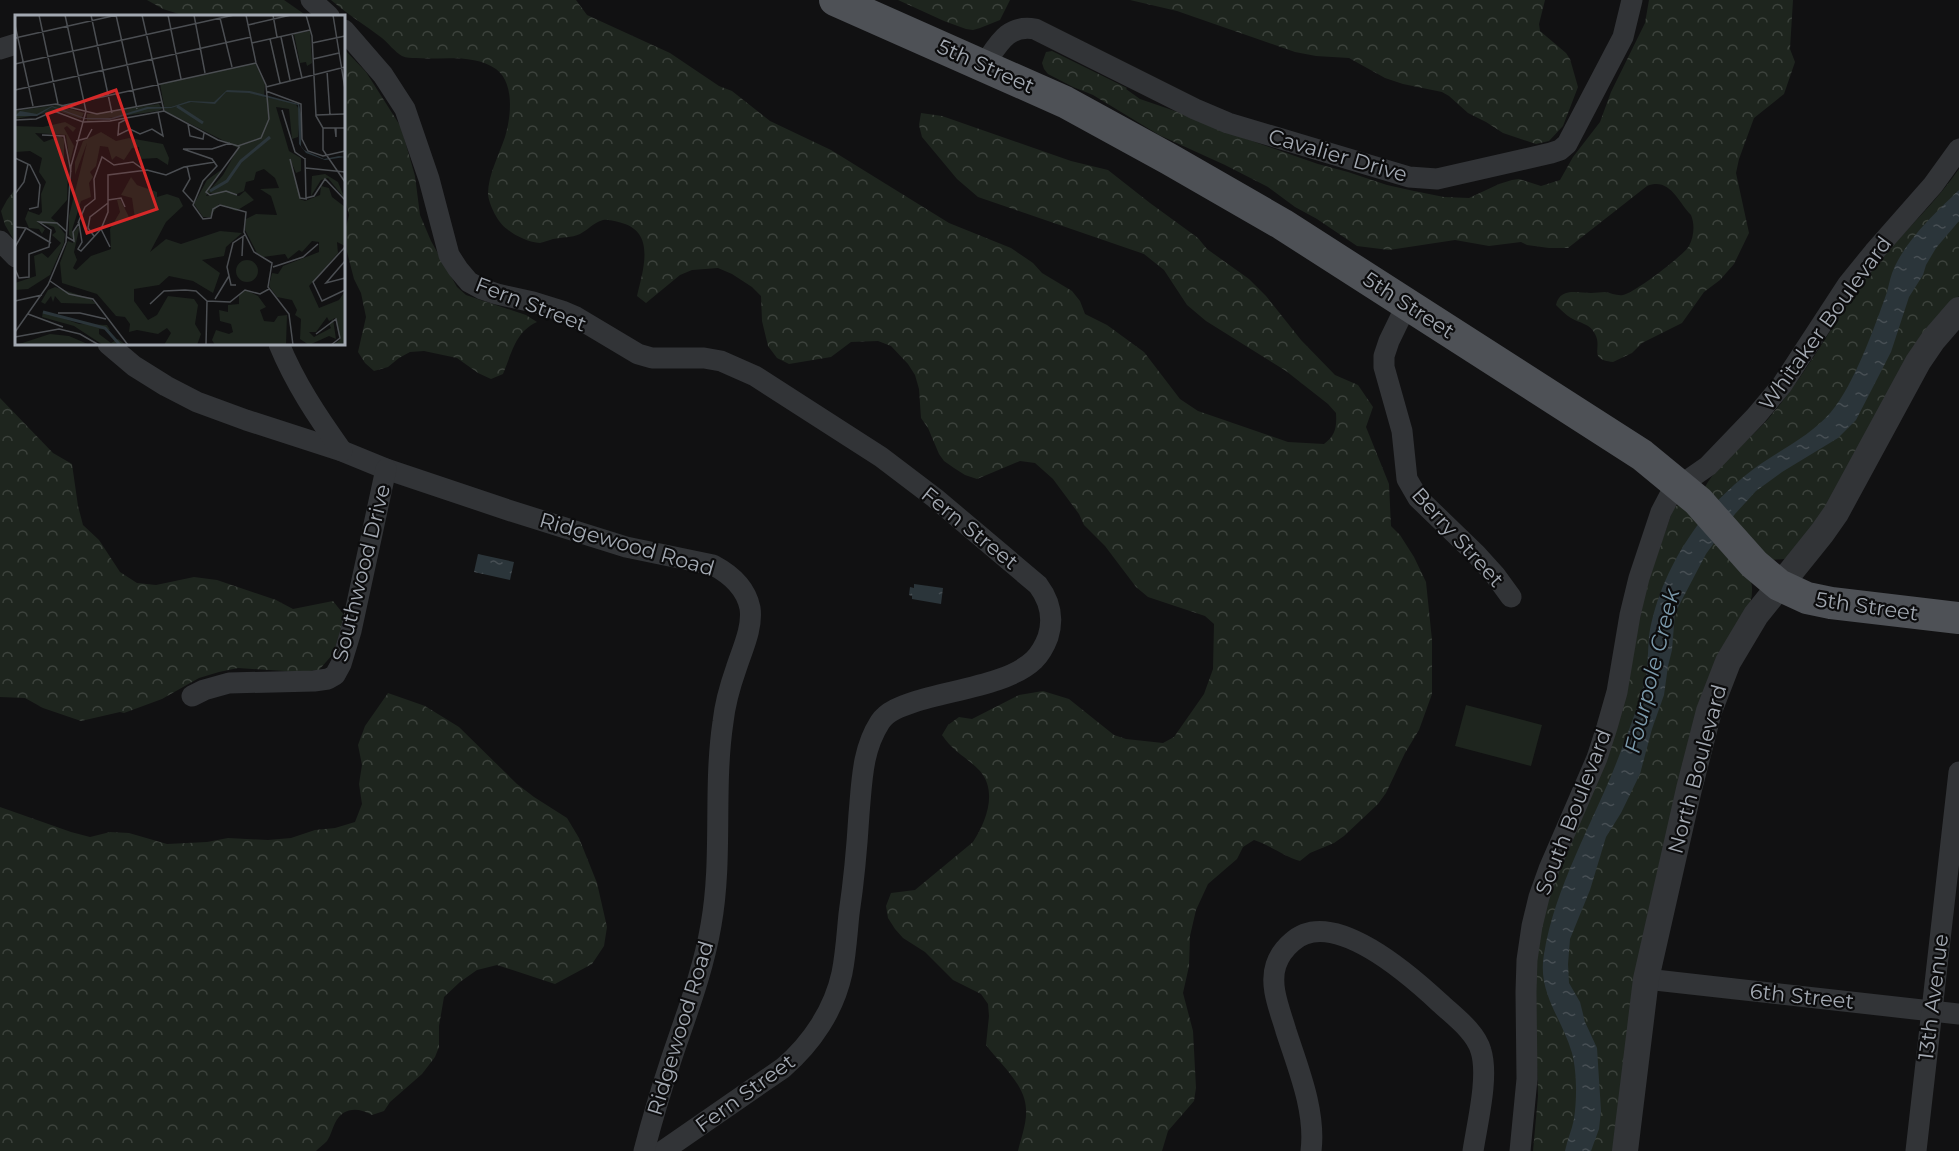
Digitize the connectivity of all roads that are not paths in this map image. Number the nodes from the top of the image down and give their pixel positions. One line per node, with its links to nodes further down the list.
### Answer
1 (311, 0): 4 (street)
2 (835, 0): 8 (main road, 5th Street)
3 (1632, 0): 8 (street, Cavalier Drive)
4 (328, 15)
5 (345, 31): 28 (street, Fern Street)
6 (15, 44): 7 (street)
7 (0, 49)
8 (984, 65): 12 (main road, 5th Street)
9 (1959, 149): 18 (street, Whitaker Boulevard)
10 (0, 241): 11 (street)
11 (15, 256)
12 (1407, 304): 18 (main road, 5th Street); 20 (street, Berry Street)
13 (1959, 310): 19 (street, North Boulevard)
14 (109, 345): 16 (street, Ridgewood Road)
15 (279, 345): 16 (street)
16 (342, 451): 17 (street, Ridgewood Road)
17 (386, 469): 22 (street, Southwood Drive); 27 (street, Ridgewood Road)
18 (1689, 493): 19 (main road, 5th Street); 31 (street, South Boulevard)
19 (1779, 585): 21 (main road, 5th Street); 24 (street, North Boulevard)
20 (1511, 597)
21 (1959, 618)
22 (192, 696)
23 (1959, 772): 25 (street, 13th Avenue)
24 (1646, 979): 25 (street, 6th Street); 32 (street, North Boulevard)
25 (1931, 1011): 26 (street, 6th Street); 33 (street, 13th Avenue)
26 (1959, 1014)
27 (644, 1151)
28 (663, 1151)
29 (1311, 1151): 30 (street)
30 (1473, 1151)
31 (1520, 1151)
32 (1625, 1151)
33 (1916, 1151)

